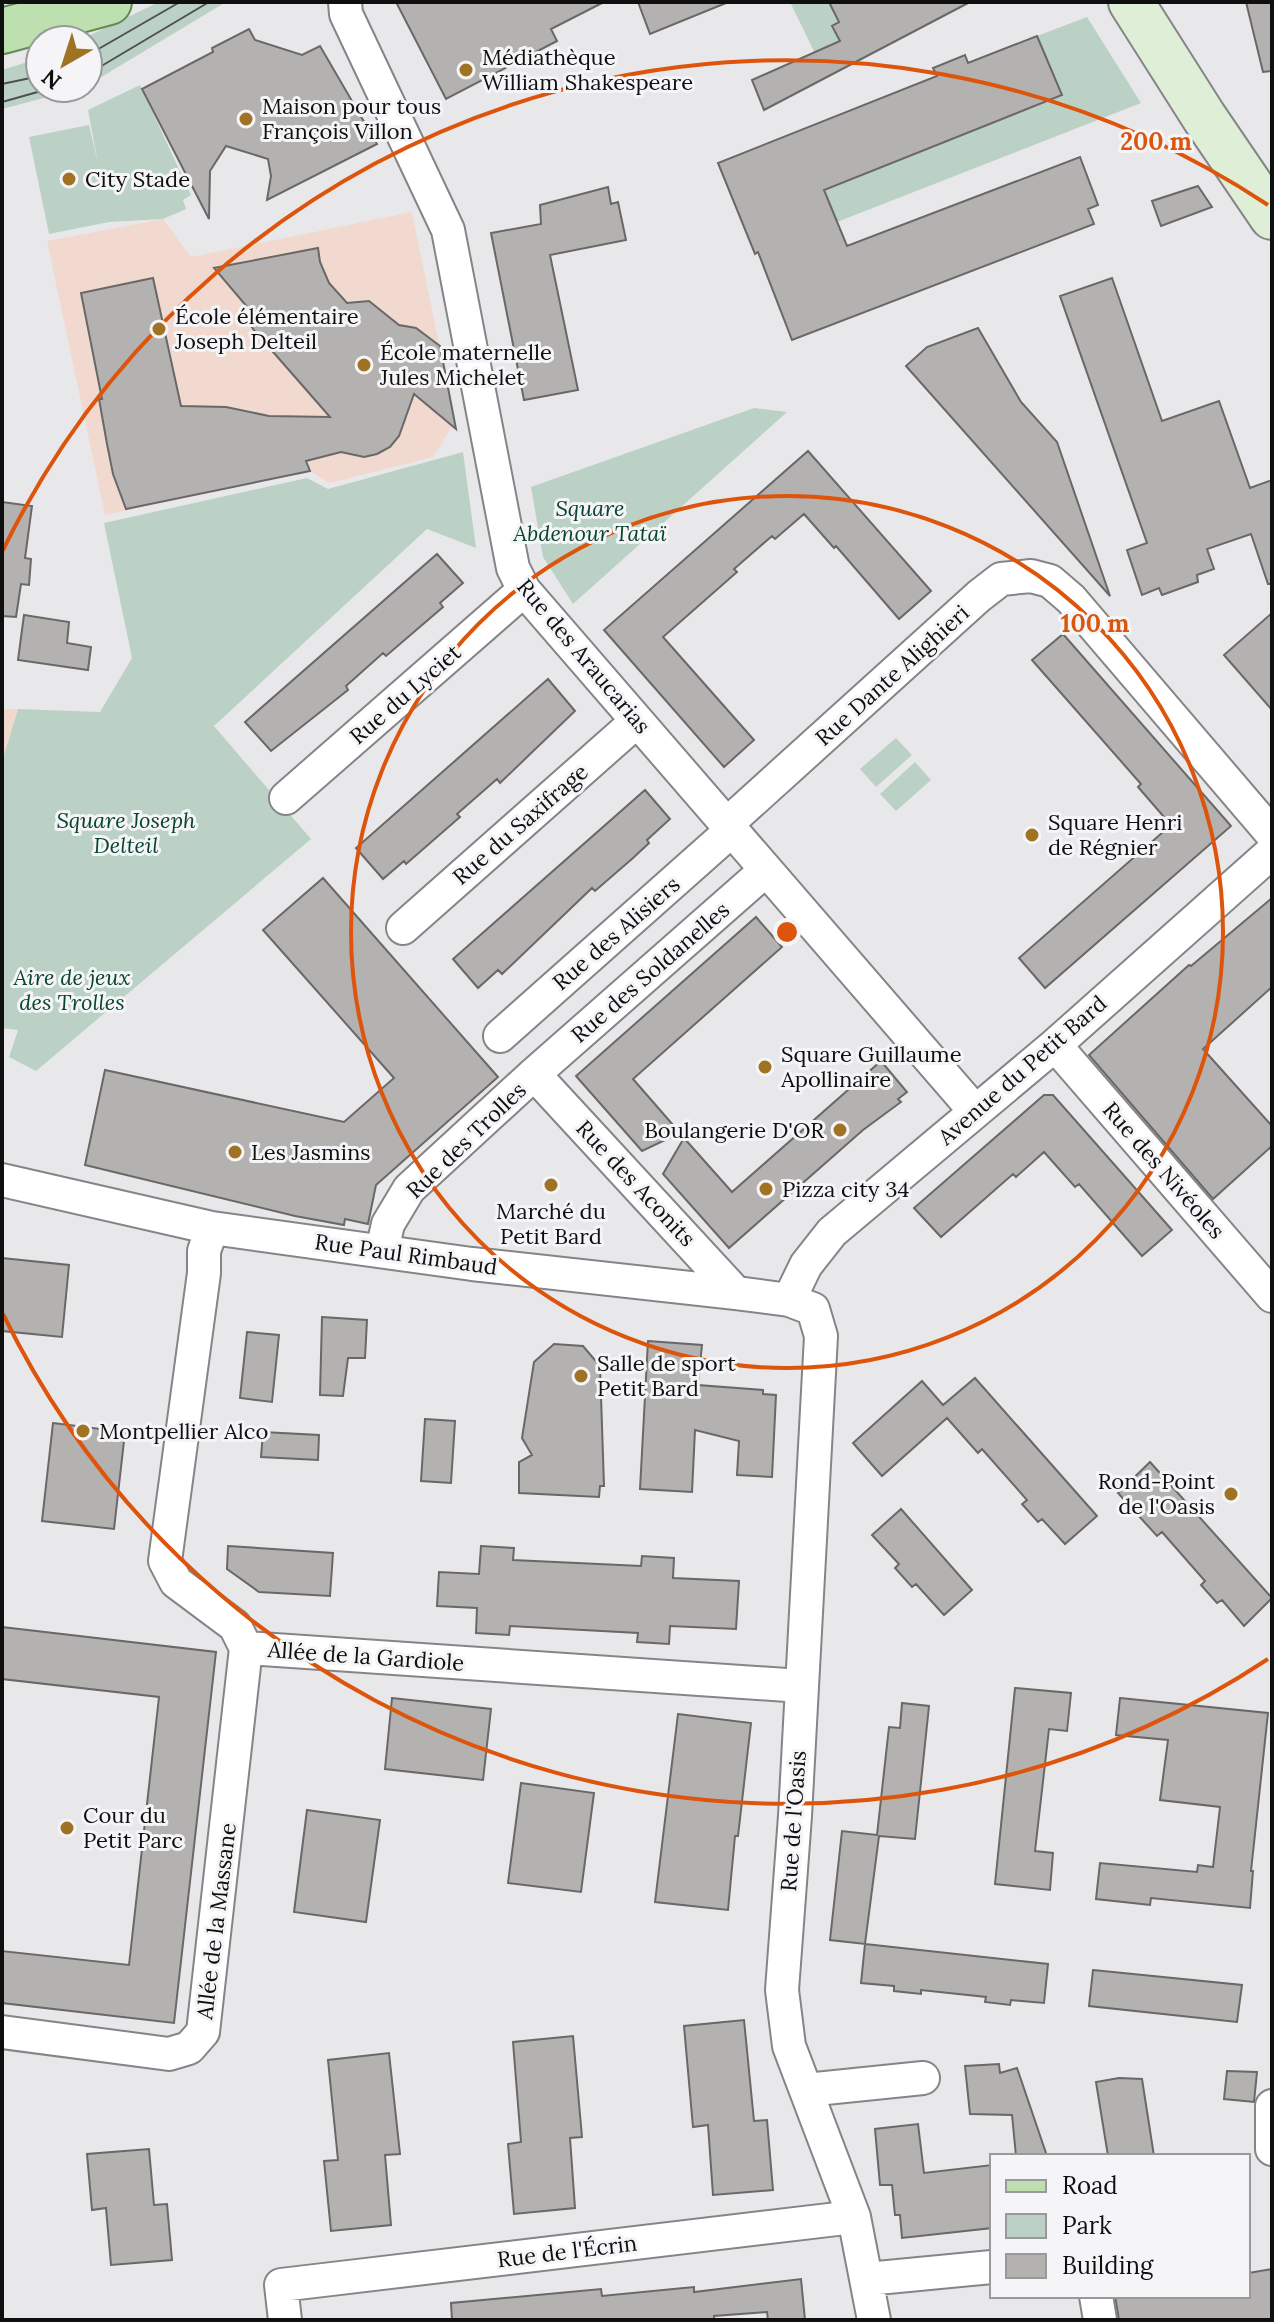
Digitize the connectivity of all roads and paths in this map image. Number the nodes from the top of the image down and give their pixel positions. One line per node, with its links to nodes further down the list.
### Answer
1 (1131, 2): 5 (street)
2 (97, 4): 4 (main road)
3 (341, 6): 6 (street, Rue des Araucarias)
4 (19, 21)
5 (1272, 217)
6 (524, 590): 7 (street, Rue des Araucarias); 8 (street, Rue du Lyciet)
7 (637, 721): 9 (street, Rue des Araucarias); 13 (street, Rue du Saxifrage)
8 (286, 798)
9 (729, 827): 10 (street, Rue Dante Alighieri); 12 (street, Rue des Araucarias); 14 (street, Rue des Alisiers)
10 (1272, 834)
11 (1272, 852): 15 (street, Avenue du Petit Bard)
12 (766, 870): 16 (street, Rue des Soldanelles); 17 (street, Rue des Araucarias)
13 (403, 928)
14 (500, 1036)
15 (1055, 1045): 17 (street, Avenue du Petit Bard); 22 (street, Rue des Nivéoles)
16 (534, 1074): 20 (street, Rue des Trolles); 21 (street, Rue des Aconits)
17 (974, 1110): 23 (street, Avenue du Petit Bard)
18 (2, 1180): 19 (street, Rue Paul Rimbaud)
19 (212, 1228): 20 (street, Rue Paul Rimbaud); 24 (street, Allée de la Gardiole)
20 (382, 1251): 21 (street, Rue Paul Rimbaud)
21 (736, 1293): 23 (street, Rue Paul Rimbaud)
22 (1272, 1296)
23 (801, 1305): 25 (street, Rue de l'Oasis)
24 (246, 1648): 25 (street, Allée de la Gardiole); 26 (street, Allée de la Massane)
25 (801, 1686): 28 (street, Rue de l'Oasis)
26 (2, 2032)
27 (923, 2078): 28 (street)
28 (806, 2090): 31 (street, Rue de l'Oasis)
29 (1272, 2106): 30 (street)
30 (1272, 2149)
31 (854, 2217): 33 (street, Rue de l'Oasis); 35 (street, Rue de l'Écrin)
32 (990, 2267): 33 (street)
33 (867, 2279): 36 (street, Rue de l'Oasis)
34 (1096, 2298): 37 (street)
35 (285, 2320)
36 (874, 2320)
37 (1100, 2320)

